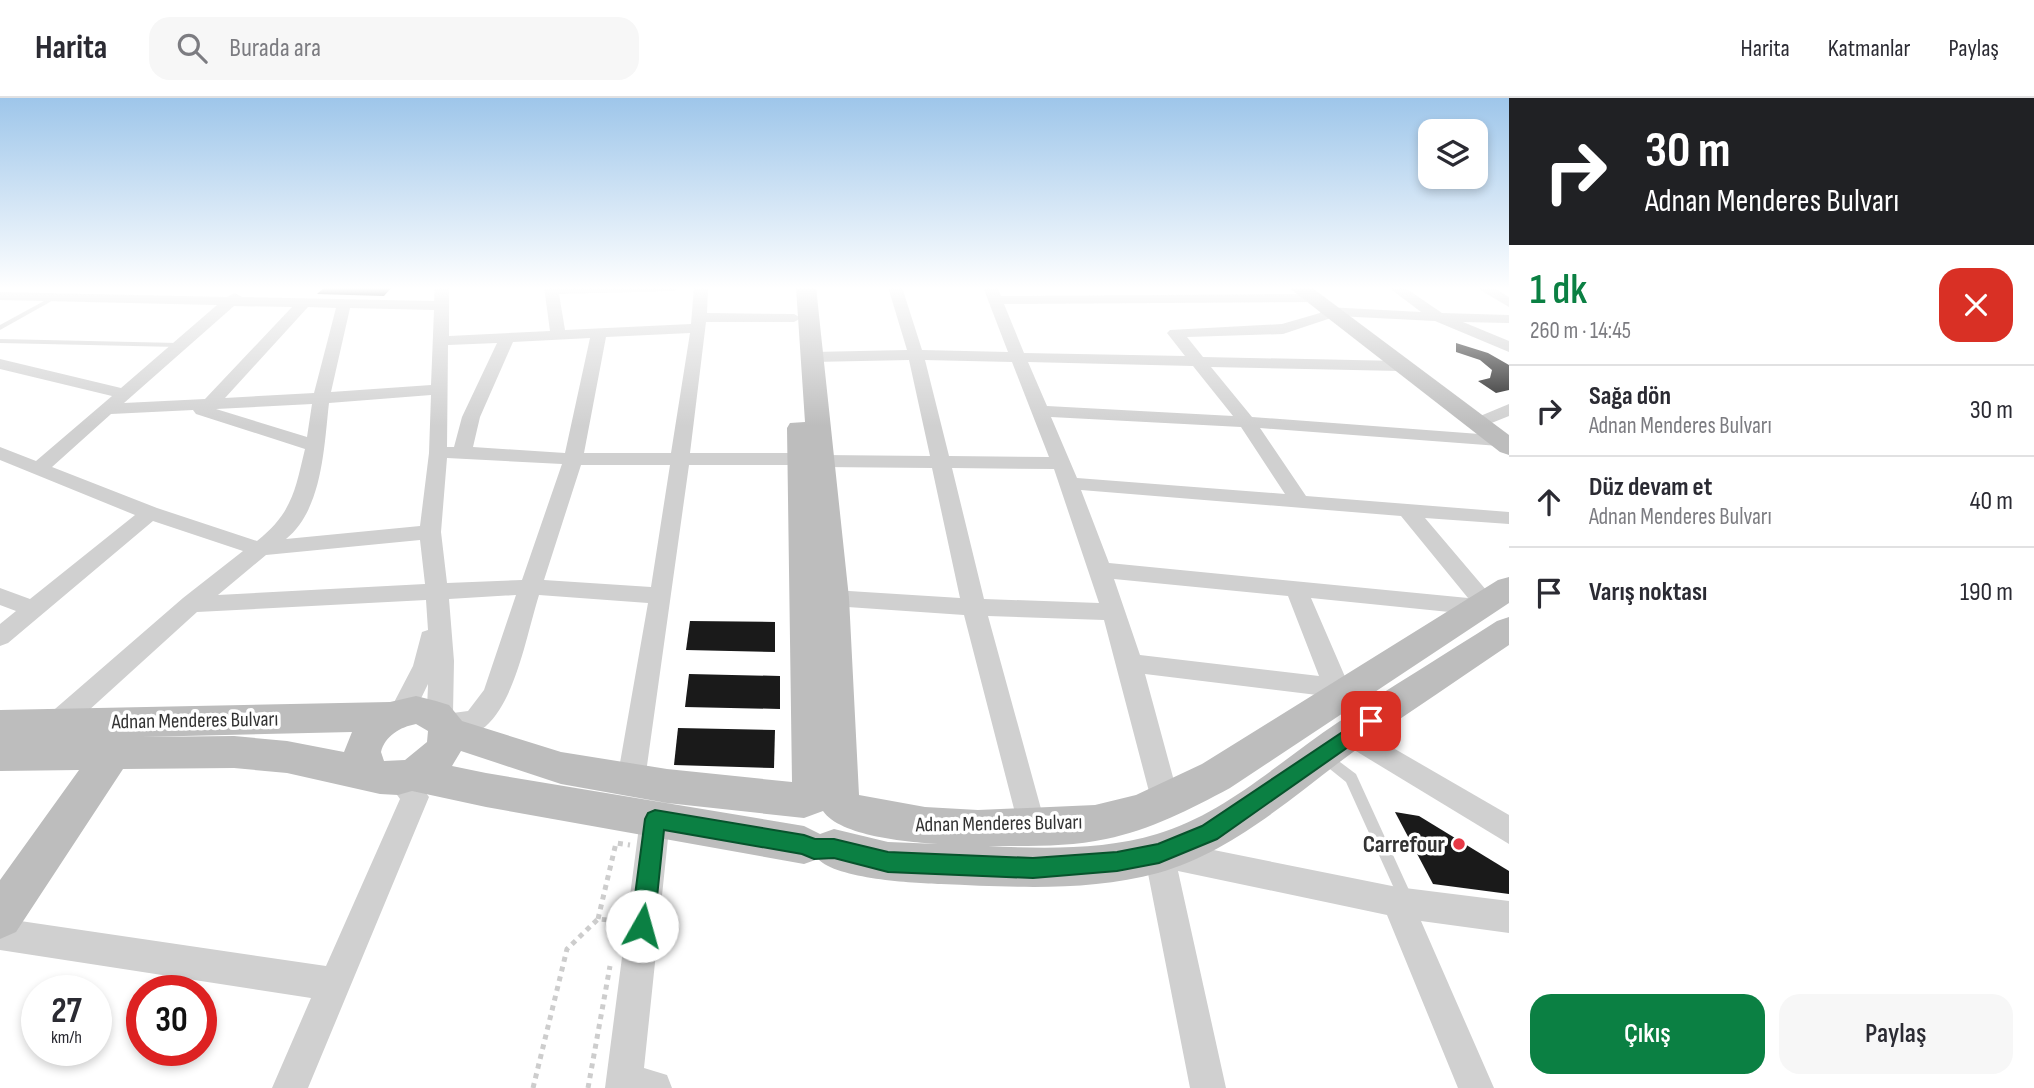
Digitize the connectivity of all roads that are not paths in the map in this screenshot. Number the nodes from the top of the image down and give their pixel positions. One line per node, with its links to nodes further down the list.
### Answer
1 (192, 333): 19 (street)
2 (276, 333): 30 (street)
3 (337, 333): 29 (street)
4 (440, 333): 18 (street)
5 (574, 333): 15 (street)
6 (598, 333): 43 (street)
7 (697, 333): 42 (street)
8 (795, 333): 44 (main road)
9 (811, 333): 22 (main road)
10 (909, 333): 21 (street)
11 (1008, 333): 23 (street)
12 (1175, 333): 24 (street)
13 (1357, 333): 26 (main road)
14 (1476, 333): 20 (street)
15 (558, 334): 16 (street)
16 (507, 337): 18 (street); 39 (street)
17 (0, 341): 19 (lane)
18 (440, 341): 27 (street)
19 (178, 345): 28 (street)
20 (1509, 347)
21 (916, 355): 22 (street); 23 (street); 45 (street)
22 (813, 357): 44 (main road)
23 (1018, 358): 24 (street); 34 (street)
24 (1201, 362): 26 (street); 35 (street)
25 (0, 364): 28 (street)
26 (1401, 366): 36 (main road)
27 (439, 389): 29 (street); 41 (street)
28 (122, 393): 32 (street)
29 (321, 398): 30 (street); 38 (street)
30 (210, 404): 31 (street)
31 (184, 405): 32 (street); 38 (street)
32 (108, 409): 47 (street)
33 (1509, 409): 36 (street)
34 (1040, 411): 35 (street); 46 (street)
35 (1247, 422): 37 (street); 49 (street)
36 (1479, 423): 37 (main road)
37 (1504, 444)
38 (315, 446): 54 (street)
39 (462, 452): 41 (street); 43 (street)
40 (0, 453): 47 (street)
41 (438, 453): 53 (street)
42 (678, 458): 43 (street); 44 (street); 60 (street)
43 (573, 459): 56 (street)
44 (811, 460): 45 (street); 61 (main road); 79 (main road)
45 (941, 461): 46 (street); 63 (street)
46 (1059, 463): 48 (street)
47 (39, 468): 51 (street)
48 (1069, 483): 49 (street); 55 (street)
49 (1301, 503): 50 (street)
50 (1407, 510): 52 (street); 66 (street)
51 (150, 513): 54 (street); 64 (street)
52 (1509, 517)
53 (430, 531): 54 (street); 58 (street)
54 (259, 549): 62 (street)
55 (1100, 570): 57 (street); 65 (street)
56 (530, 587): 58 (street); 60 (street); 73 (street)
57 (1296, 589): 66 (street); 69 (street)
58 (437, 590): 62 (street); 70 (street); 73 (street)
59 (0, 596): 64 (street)
60 (661, 596): 78 (street)
61 (833, 598): 63 (street); 79 (main road)
62 (191, 604): 71 (street)
63 (974, 607): 65 (street); 82 (street)
64 (32, 609): 67 (street)
65 (1112, 612): 68 (street)
66 (1498, 619): 69 (main road, Adnan Menderes Bulvarı); 75 (main road, Adnan Menderes Bulvarı)
67 (0, 637)
68 (1130, 663): 69 (street); 80 (street)
69 (1343, 688): 80 (main road, Adnan Menderes Bulvarı)
70 (396, 715): 73 (main road); 74 (main road, Adnan Menderes Bulvarı); 77 (main road)
71 (57, 723): 72 (main road, Adnan Menderes Bulvarı); 74 (main road, Adnan Menderes Bulvarı)
72 (0, 725)
73 (445, 725): 77 (main road); 78 (main road, Adnan Menderes Bulvarı)
74 (125, 736): 76 (main road, Adnan Menderes Bulvarı); 77 (main road, Adnan Menderes Bulvarı); 88 (main road)
75 (1336, 745): 83 (street); 85 (main road, Adnan Menderes Bulvarı); 86 (lane)
76 (0, 755)
77 (394, 775): 81 (main road, Adnan Menderes Bulvarı); 90 (street)
78 (631, 780): 79 (main road, Adnan Menderes Bulvarı)
79 (825, 803): 82 (main road, Adnan Menderes Bulvarı); 84 (main road); 84 (main road)
80 (1166, 803): 82 (main road, Adnan Menderes Bulvarı)
81 (655, 819): 84 (main road, Adnan Menderes Bulvarı); 91 (street)
82 (1031, 827)
83 (1509, 831)
84 (819, 847): 85 (main road, Adnan Menderes Bulvarı)
85 (1159, 853): 86 (street); 93 (street)
86 (1403, 902): 87 (street); 94 (street)
87 (1509, 917)
88 (0, 918)
89 (0, 934): 90 (street)
90 (334, 984): 92 (street)
91 (634, 1086)
92 (290, 1088)
93 (1208, 1088)
94 (1476, 1088)

